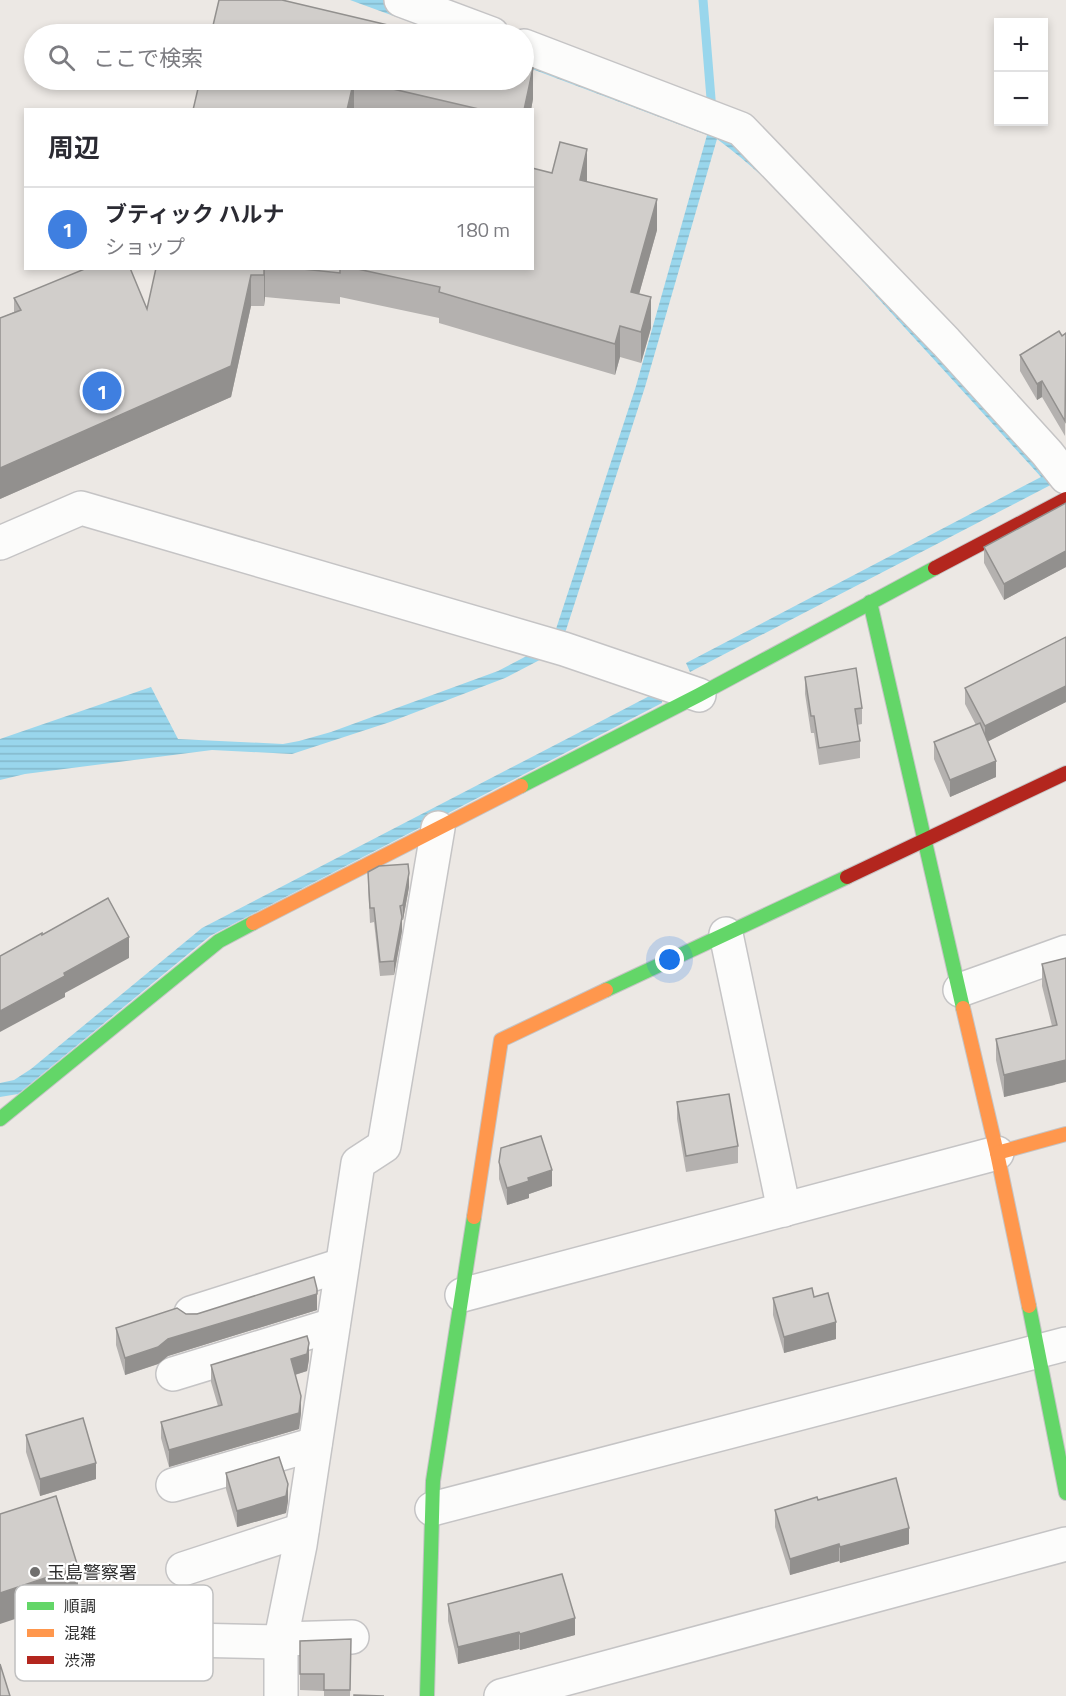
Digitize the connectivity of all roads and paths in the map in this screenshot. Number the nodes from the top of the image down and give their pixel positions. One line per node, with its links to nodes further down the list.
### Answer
1 (401, 0): 2 (street)
2 (465, 24)
3 (534, 50): 4 (street)
4 (1066, 477)
5 (1066, 499): 7 (street)
6 (0, 543): 8 (street)
7 (870, 602): 8 (street); 11 (street)
8 (699, 695): 10 (street)
9 (1066, 773): 11 (street)
10 (438, 828): 15 (street); 19 (street)
11 (925, 840): 12 (street); 14 (street)
12 (726, 934): 18 (street); 20 (street)
13 (1066, 952): 14 (street)
14 (960, 990): 17 (street)
15 (0, 1119)
16 (1066, 1134): 17 (street)
17 (997, 1154): 18 (street); 23 (street)
18 (784, 1210): 20 (street)
19 (342, 1265): 21 (street); 22 (street)
20 (462, 1295): 28 (street)
21 (191, 1313)
22 (333, 1325): 24 (street); 25 (street)
23 (1052, 1348): 27 (street); 28 (street)
24 (172, 1374)
25 (315, 1444): 26 (street); 29 (street)
26 (173, 1485)
27 (1066, 1493)
28 (432, 1509): 36 (street)
29 (302, 1530): 31 (street); 34 (street)
30 (1066, 1544): 37 (street)
31 (183, 1569)
32 (352, 1637): 34 (street)
33 (213, 1640): 34 (street)
34 (281, 1640): 35 (street)
35 (281, 1696)
36 (427, 1696)
37 (501, 1696)

